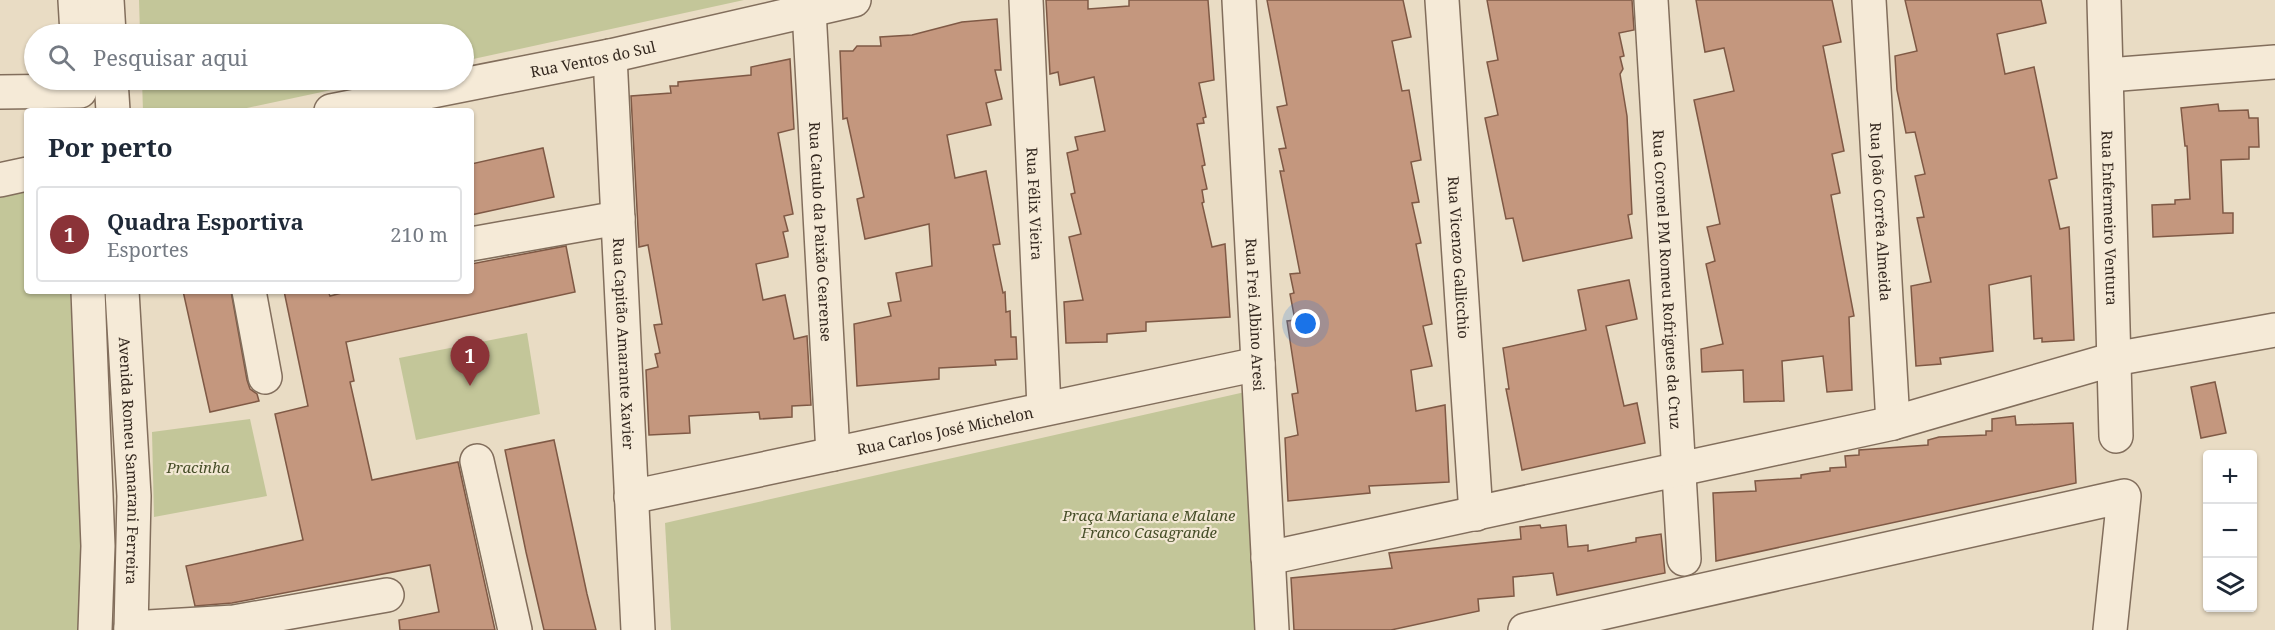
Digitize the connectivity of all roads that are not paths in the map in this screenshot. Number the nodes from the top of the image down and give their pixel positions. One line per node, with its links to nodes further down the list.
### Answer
1 (75, 0): 11 (street)
2 (107, 0): 12 (street)
3 (854, 0): 10 (street, Rua Ventos do Sul)
4 (1026, 0): 34 (street, Rua Félix Vieira)
5 (1239, 0): 32 (street, Rua Frei Albino Aresi)
6 (1442, 0): 41 (street, Rua Vicenzo Gallicchio)
7 (1651, 0): 39 (street, Rua Coronel PM Romeu Rofrigues da Cruz)
8 (1869, 0): 35 (street, Rua João Corrêa Almeida)
9 (2104, 0): 15 (street, Rua Enfermeiro Ventura)
10 (809, 10): 13 (street, Rua Ventos do Sul); 37 (street, Rua Catulo da Paixão Cearense)
11 (76, 24)
12 (108, 24)
13 (610, 56): 16 (street, Rua Ventos do Sul); 25 (street, Rua Capitão Amarante Xavier)
14 (2275, 62): 15 (street)
15 (2108, 75): 31 (street, Rua Enfermeiro Ventura)
16 (474, 83)
17 (111, 90): 21 (street)
18 (438, 90): 22 (street, Rua Ventos do Sul)
19 (0, 92): 20 (street)
20 (80, 94)
21 (112, 108)
22 (346, 108)
23 (24, 175): 24 (street)
24 (0, 180)
25 (618, 218): 26 (street); 40 (street, Rua Capitão Amarante Xavier)
26 (474, 243)
27 (88, 294): 46 (street)
28 (122, 294): 45 (street, Avenida Romeu Samarani Ferreira)
29 (250, 294): 33 (street)
30 (2275, 330): 31 (street)
31 (2114, 359): 35 (street); 36 (street, Rua Enfermeiro Ventura)
32 (1258, 364): 34 (street, Rua Carlos José Michelon); 42 (street, Rua Frei Albino Aresi)
33 (265, 377)
34 (1044, 408): 37 (street, Rua Carlos José Michelon)
35 (1893, 423): 39 (street)
36 (2116, 436)
37 (833, 454): 40 (street, Rua Carlos José Michelon)
38 (477, 461): 47 (street)
39 (1677, 470): 41 (street); 43 (street, Rua Coronel PM Romeu Rofrigues da Cruz)
40 (632, 497): 48 (street, Rua Capitão Amarante Xavier)
41 (1476, 514): 42 (street)
42 (1268, 558): 49 (street, Rua Frei Albino Aresi)
43 (1684, 559)
44 (387, 595): 45 (street)
45 (131, 629)
46 (95, 630)
47 (515, 630)
48 (638, 630)
49 (1272, 630)
50 (1525, 630): 51 (street)
51 (2110, 630)

